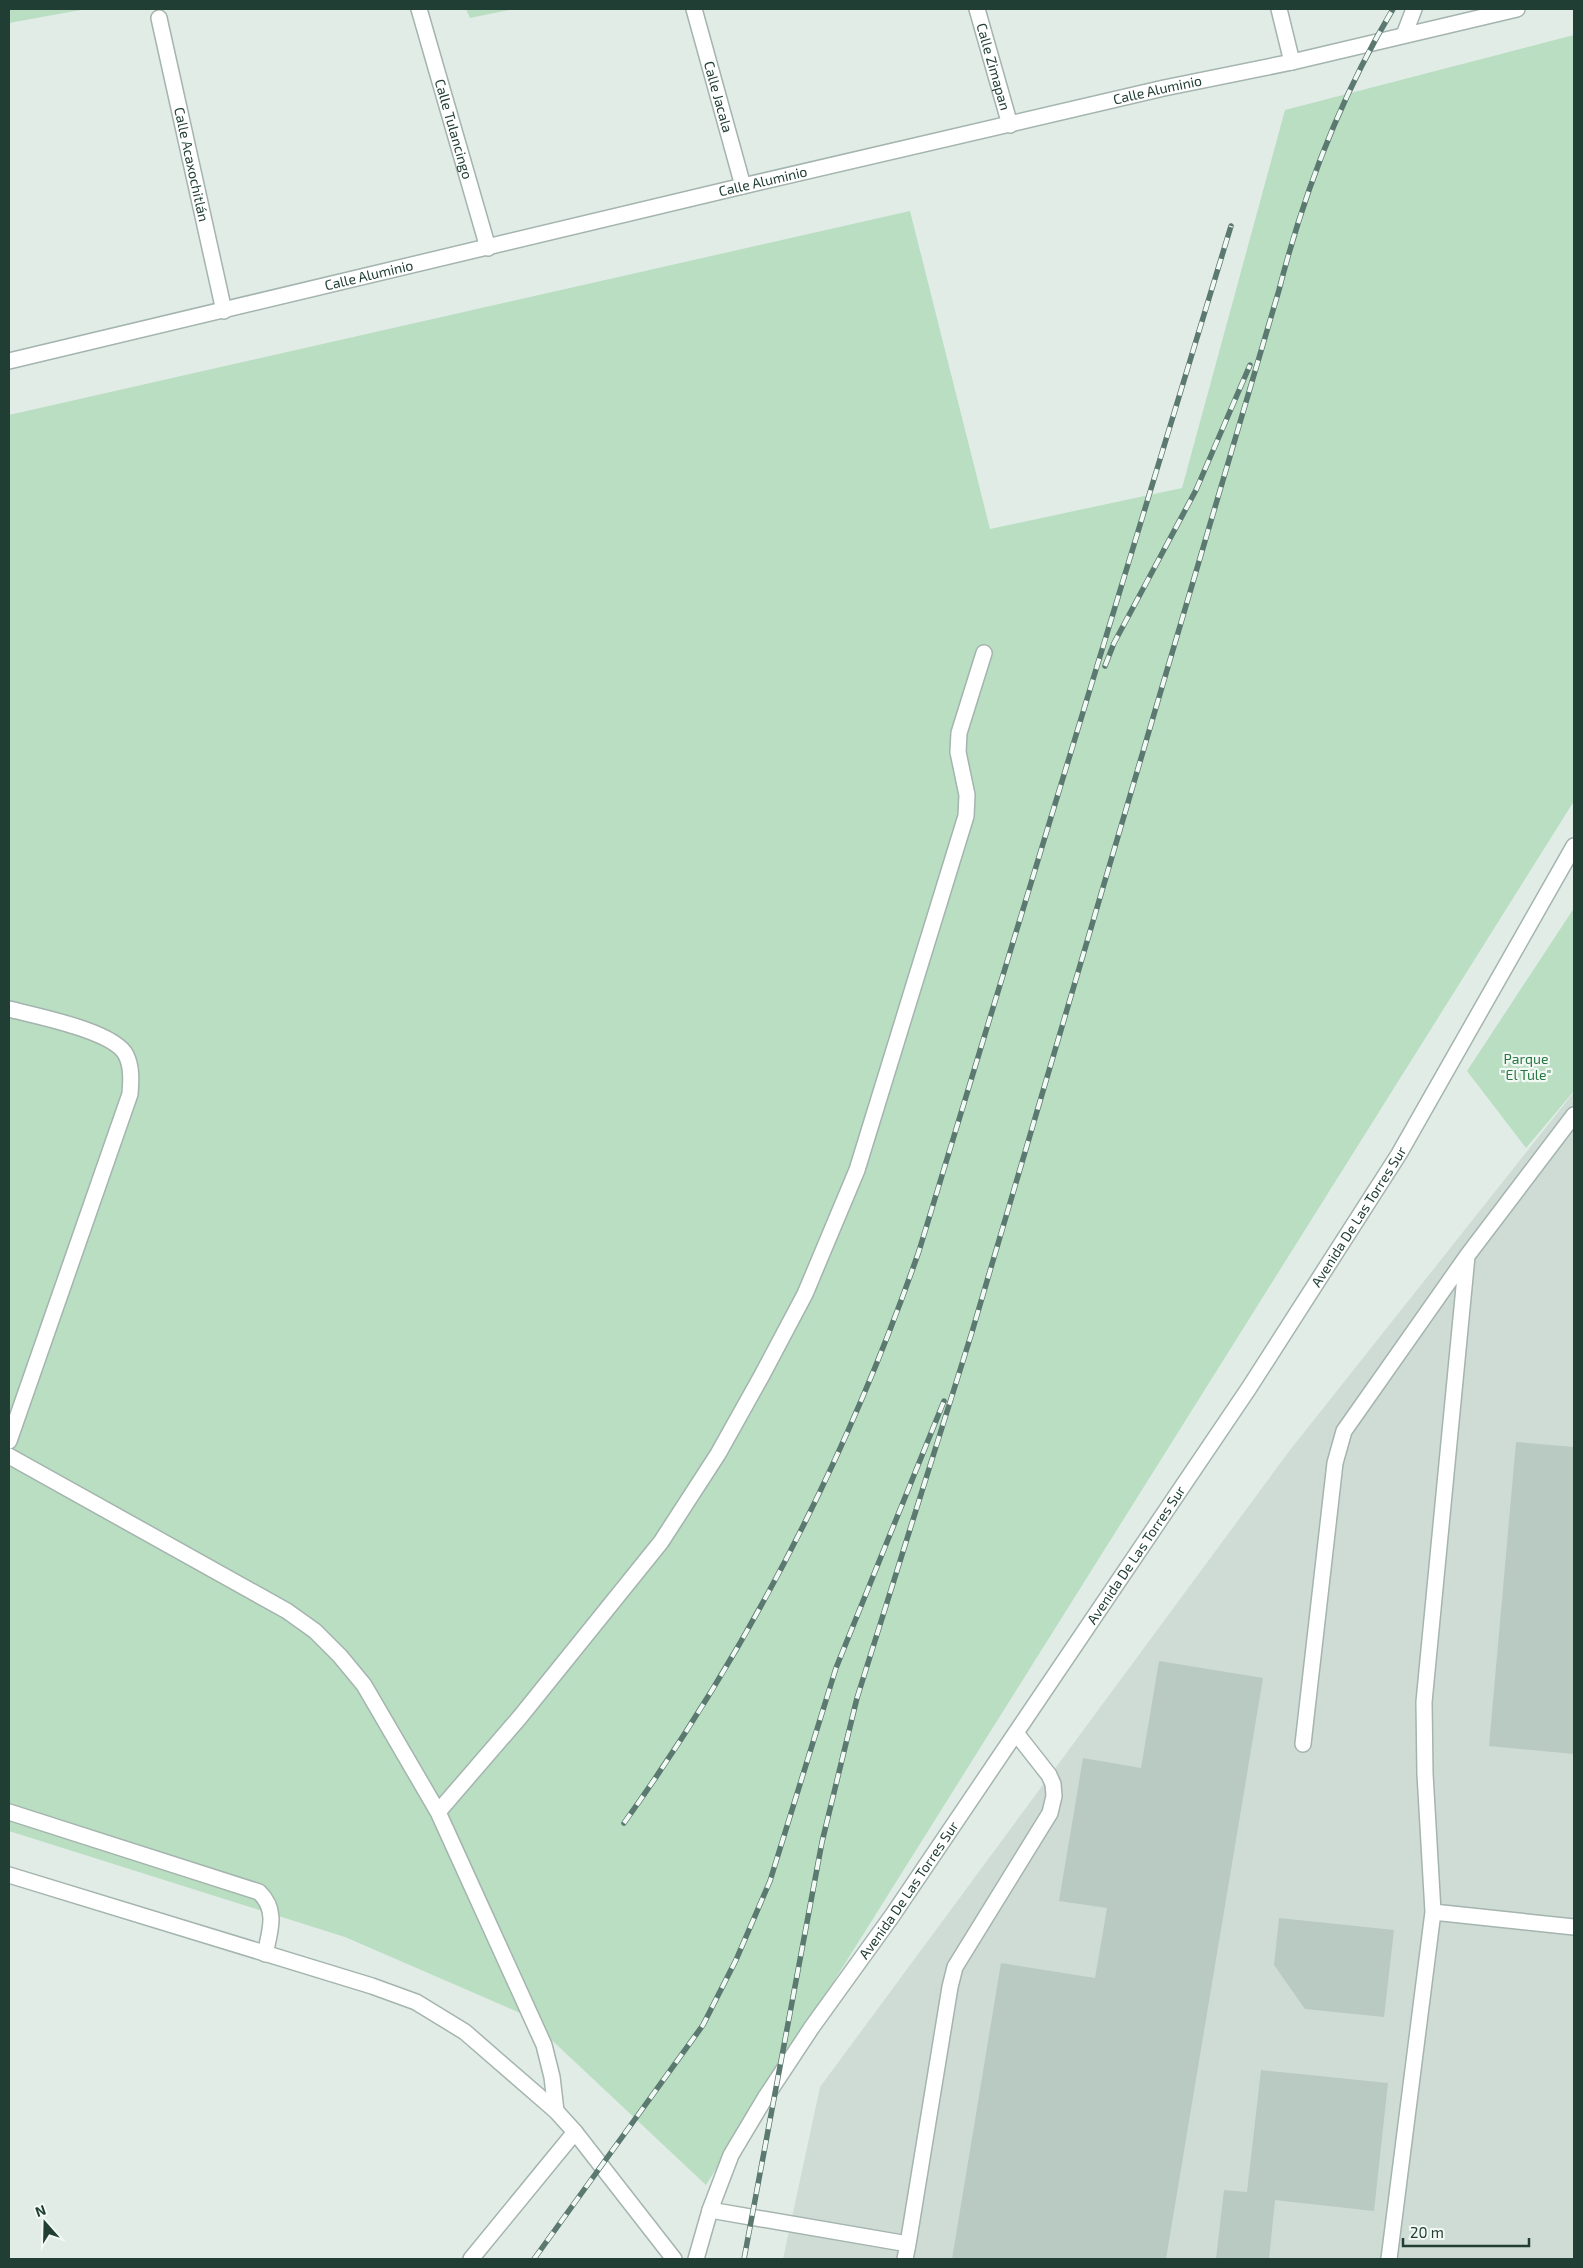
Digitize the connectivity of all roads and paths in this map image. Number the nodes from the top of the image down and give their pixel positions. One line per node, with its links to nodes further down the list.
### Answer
1 (419, 9): 12 (street, Calle Tulancingo)
2 (694, 9): 11 (street, Calle Jacala)
3 (977, 9): 10 (street, Calle Zimapan)
4 (1279, 9): 9 (street)
5 (1414, 9): 8 (street)
6 (1518, 9): 8 (street, Calle Aluminio)
7 (160, 18): 13 (street, Calle Acaxochitlán)
8 (1404, 35): 9 (street, Calle Aluminio)
9 (1292, 62): 10 (street, Calle Aluminio)
10 (1010, 125): 11 (street, Calle Aluminio)
11 (743, 186): 12 (street, Calle Aluminio)
12 (488, 248): 13 (street, Calle Aluminio)
13 (224, 311): 14 (street, Calle Aluminio)
14 (9, 361)
15 (984, 653): 25 (street)
16 (1574, 846): 22 (street, Avenida De Las Torres Sur)
17 (9, 1009): 20 (street)
18 (1574, 1115): 19 (street)
19 (1467, 1256): 23 (street); 27 (street)
20 (9, 1441)
21 (9, 1456): 25 (street)
22 (1016, 1733): 32 (street, Avenida De Las Torres Sur); 33 (street)
23 (1304, 1744)
24 (9, 1812): 29 (street)
25 (438, 1812): 30 (street)
26 (9, 1875): 29 (street)
27 (1433, 1912): 28 (street); 37 (street)
28 (1574, 1926)
29 (265, 1954): 30 (street)
30 (556, 2111): 31 (street)
31 (575, 2132): 34 (street); 35 (street)
32 (710, 2210): 33 (street); 36 (street, Avenida De Las Torres Sur)
33 (906, 2252)
34 (471, 2259)
35 (674, 2259)
36 (696, 2259)
37 (1389, 2259)

